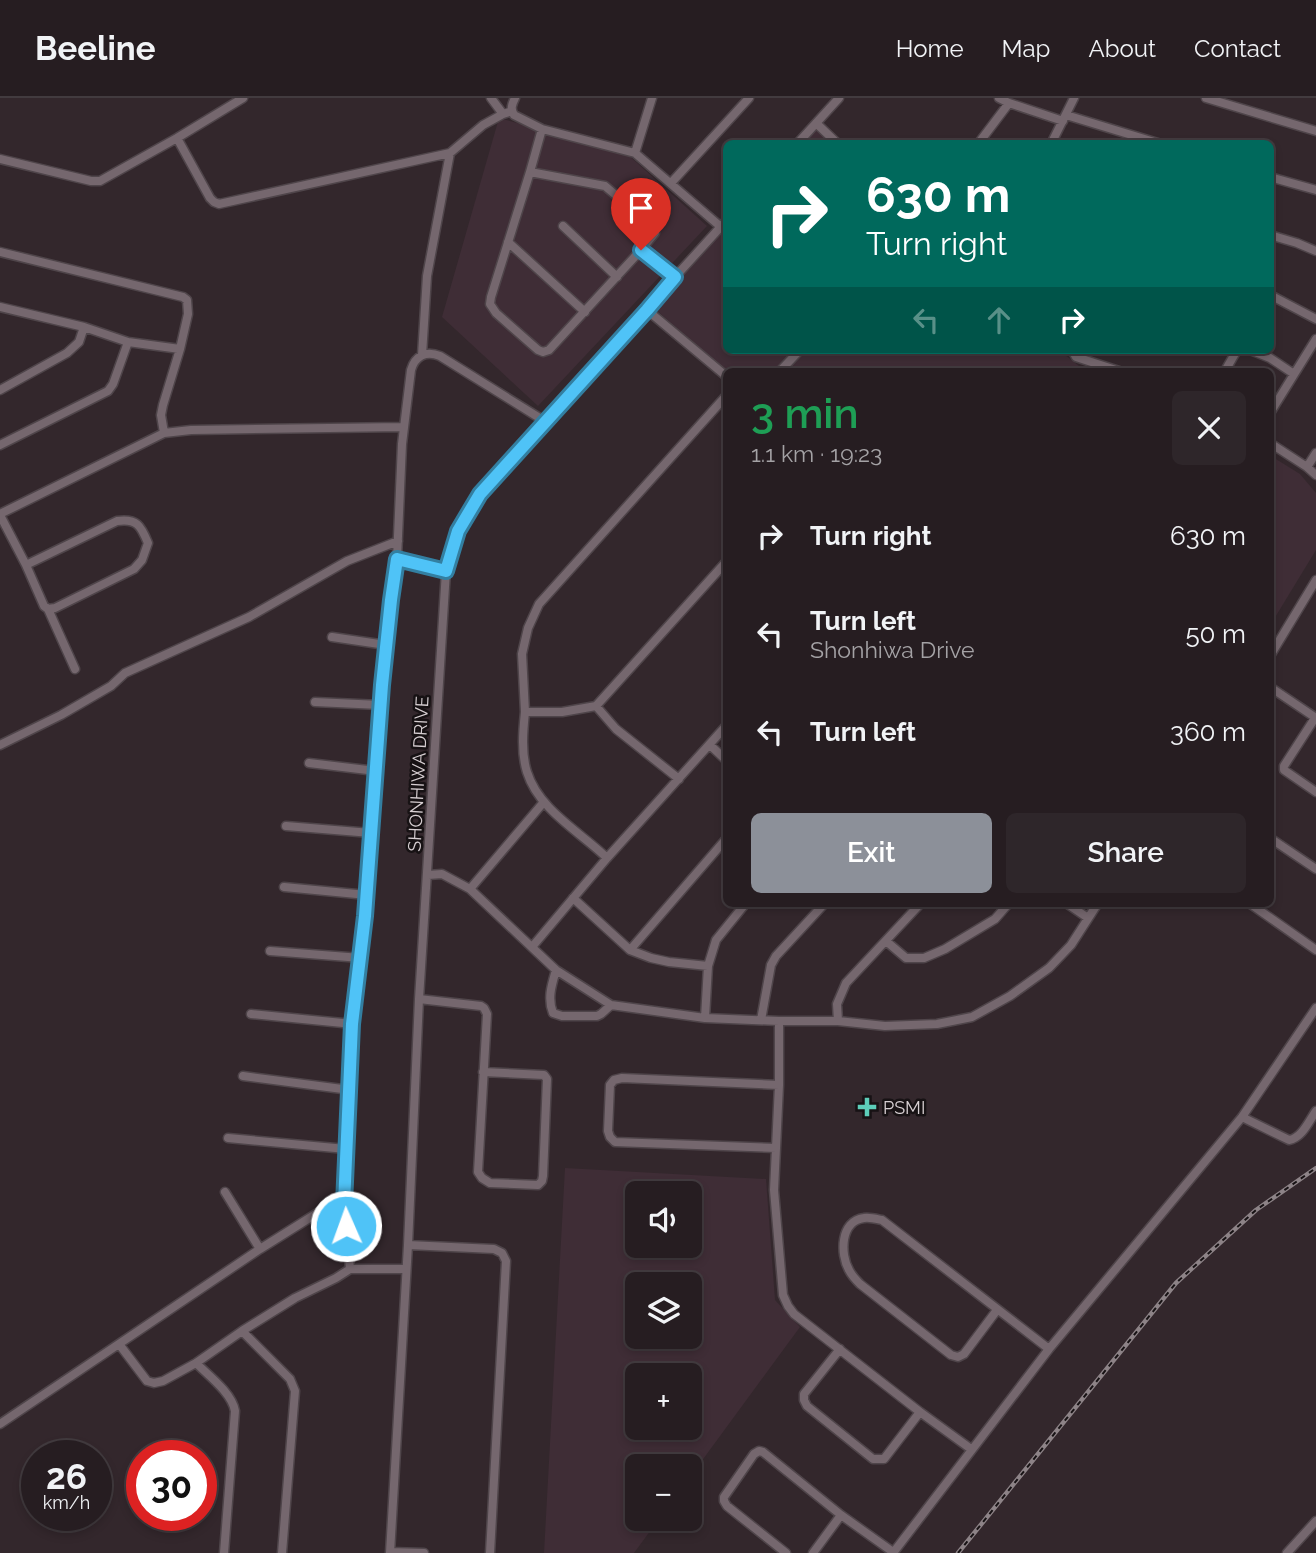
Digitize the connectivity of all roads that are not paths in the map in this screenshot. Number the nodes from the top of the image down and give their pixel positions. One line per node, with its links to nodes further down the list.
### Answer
1 (243, 98): 16 (street)
2 (491, 98): 11 (street)
3 (514, 98): 11 (street)
4 (749, 98): 27 (street)
5 (839, 98): 13 (street)
6 (999, 98): 10 (street)
7 (1074, 98): 12 (street)
8 (1206, 98): 15 (street)
9 (649, 99): 23 (street)
10 (1009, 103): 12 (street); 19 (street)
11 (507, 113): 14 (street); 22 (street)
12 (1065, 118): 20 (street); 21 (street)
13 (816, 122): 17 (street); 18 (street)
14 (542, 129): 23 (street); 25 (street)
15 (1316, 131)
16 (177, 138): 22 (street); 24 (street)
17 (800, 140)
18 (834, 140)
19 (981, 140)
20 (1053, 140)
21 (1146, 140)
22 (450, 153): 51 (street)
23 (635, 153): 27 (street)
24 (0, 159)
25 (530, 172): 33 (street); 34 (street)
26 (1274, 178): 28 (street)
27 (671, 183): 29 (street)
28 (1316, 190)
29 (723, 223)
30 (723, 225): 38 (street, SHONHIWA DRIVE)
31 (563, 226): 37 (street)
32 (1274, 236): 36 (street)
33 (508, 242): 42 (street); 42 (street)
34 (641, 250): 37 (street); 38 (street)
35 (0, 251): 47 (street)
36 (1316, 251)
37 (617, 277): 42 (street)
38 (675, 277): 41 (street, SHONHIWA DRIVE)
39 (1274, 297): 43 (street)
40 (0, 307): 44 (street)
41 (647, 310): 54 (street); 59 (street, SHONHIWA DRIVE)
42 (584, 312)
43 (1316, 319)
44 (84, 327): 46 (street); 56 (street)
45 (1316, 339): 55 (street)
46 (128, 342): 47 (street); 62 (street)
47 (180, 349): 61 (street)
48 (796, 354): 52 (street)
49 (1074, 354): 53 (street)
50 (1260, 354): 55 (street)
51 (422, 355): 59 (street); 60 (street)
52 (783, 368)
53 (1110, 368)
54 (723, 373)
55 (1294, 374): 58 (street)
56 (0, 390)
57 (723, 399): 83 (street)
58 (1274, 406)
59 (546, 422): 72 (street, SHONHIWA DRIVE)
60 (403, 427): 61 (street); 68 (street)
61 (164, 433): 67 (street)
62 (0, 445)
63 (1274, 446): 65 (street)
64 (1316, 453): 65 (street)
65 (1307, 467): 66 (street)
66 (1316, 475)
67 (0, 515): 70 (street)
68 (398, 541): 69 (street); 87 (street)
69 (397, 559): 72 (street); 76 (street)
70 (26, 565): 74 (street); 74 (street)
71 (723, 565): 82 (street)
72 (446, 571): 100 (street, SHONHIWA DRIVE)
73 (1316, 580): 77 (street)
74 (48, 609): 78 (street)
75 (332, 637): 76 (street)
76 (386, 645): 81 (street)
77 (1274, 649)
78 (75, 669)
79 (1274, 690): 84 (street)
80 (315, 702): 81 (street)
81 (380, 705): 90 (street)
82 (596, 706): 83 (street); 91 (street)
83 (525, 712): 93 (street)
84 (1316, 718): 92 (street)
85 (723, 729): 86 (street)
86 (710, 744): 88 (street); 91 (street)
87 (0, 745)
88 (723, 757)
89 (309, 764): 90 (street)
90 (376, 771): 95 (street)
91 (678, 779): 98 (street)
92 (1316, 792)
93 (543, 803): 98 (street); 102 (street)
94 (286, 826): 95 (street)
95 (372, 833): 103 (street)
96 (1274, 841): 99 (street)
97 (723, 842): 115 (street)
98 (607, 858): 104 (street)
99 (1316, 869)
100 (428, 875): 102 (street, SHONHIWA DRIVE); 121 (street)
101 (284, 887): 103 (street)
102 (470, 889): 114 (street, SHONHIWA DRIVE)
103 (367, 895): 118 (street)
104 (573, 898): 114 (street); 115 (street)
105 (743, 907): 119 (street)
106 (821, 907): 126 (street)
107 (917, 907): 113 (street)
108 (1006, 907): 113 (street)
109 (1072, 907): 112 (street)
110 (1095, 907): 112 (street, SHONHIWA DRIVE)
111 (1255, 907): 116 (street)
112 (1088, 918): 128 (street, SHONHIWA DRIVE)
113 (886, 942): 128 (street)
114 (532, 947): 120 (street, SHONHIWA DRIVE)
115 (630, 950): 119 (street)
116 (1316, 950)
117 (270, 951): 118 (street)
118 (361, 958): 129 (street)
119 (708, 966): 125 (street)
120 (556, 970): 122 (street, SHONHIWA DRIVE); 122 (street)
121 (419, 999): 130 (street); 141 (street)
122 (611, 1005): 125 (street, SHONHIWA DRIVE)
123 (1316, 1008): 135 (street)
124 (251, 1014): 129 (street)
125 (705, 1018): 126 (street, SHONHIWA DRIVE)
126 (761, 1020): 127 (street, SHONHIWA DRIVE)
127 (779, 1021): 128 (street, SHONHIWA DRIVE); 132 (street)
128 (838, 1021)
129 (352, 1024): 133 (street)
130 (483, 1072): 130 (street)
131 (243, 1076): 133 (street)
132 (779, 1086): 137 (street); 137 (street)
133 (350, 1090): 138 (street)
134 (1316, 1111): 135 (street)
135 (1242, 1117): 149 (street)
136 (228, 1138): 138 (street)
137 (776, 1148): 148 (street)
138 (346, 1149): 140 (street)
139 (225, 1192): 142 (street)
140 (344, 1204): 142 (street); 143 (street)
141 (408, 1245): 144 (street); 160 (street)
142 (260, 1250): 147 (street)
143 (350, 1269): 144 (street); 146 (street)
144 (406, 1269): 158 (street)
145 (997, 1310): 145 (street); 149 (street)
146 (242, 1331): 150 (street); 157 (street)
147 (119, 1344): 150 (street); 152 (street)
148 (840, 1349): 151 (street); 151 (street)
149 (1049, 1349): 153 (street)
150 (196, 1363): 156 (street)
151 (920, 1412): 153 (street)
152 (0, 1424)
153 (971, 1449): 163 (street)
154 (841, 1515): 161 (street); 162 (street); 163 (street)
155 (1316, 1521): 164 (street)
156 (224, 1553)
157 (282, 1553)
158 (390, 1553): 159 (street)
159 (424, 1553)
160 (490, 1553)
161 (786, 1553)
162 (813, 1553)
163 (893, 1553)
164 (1287, 1553)

